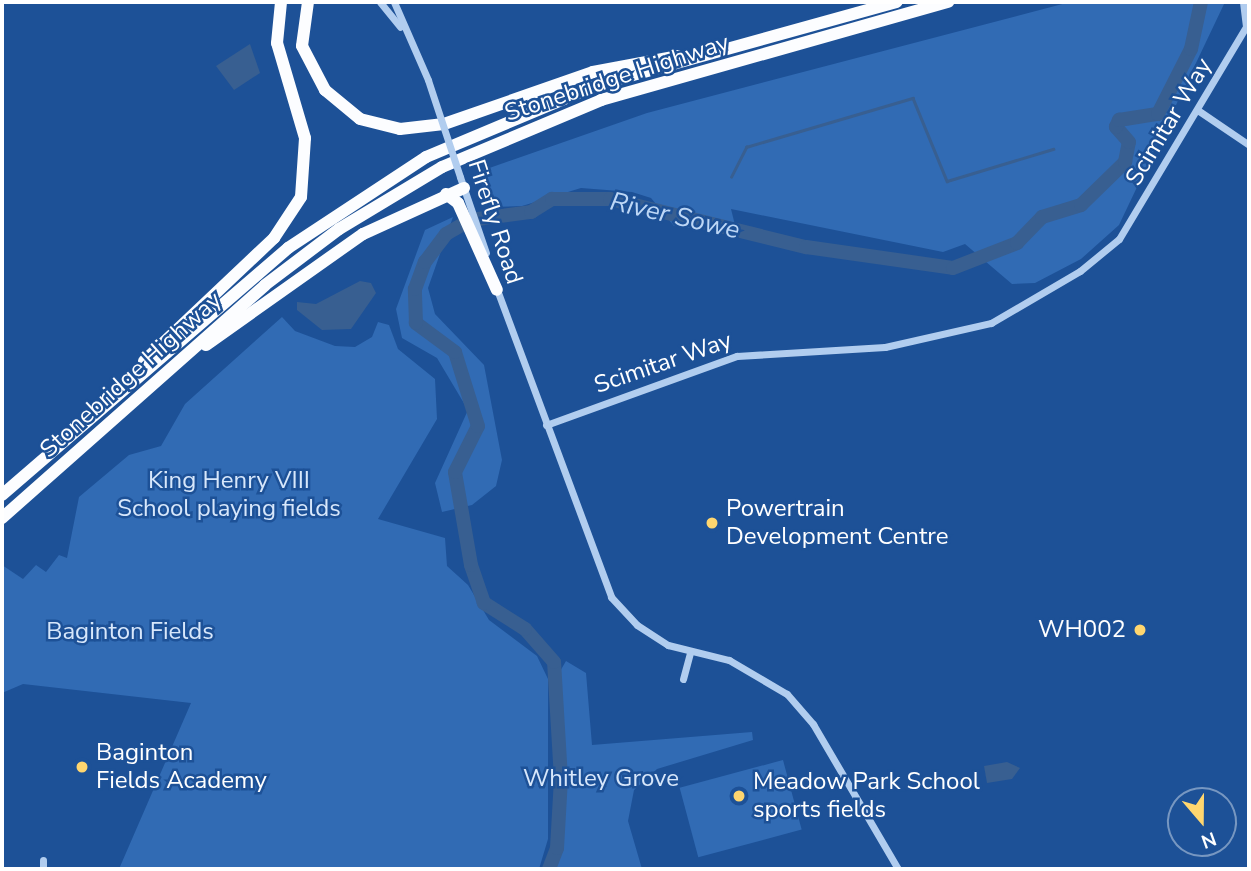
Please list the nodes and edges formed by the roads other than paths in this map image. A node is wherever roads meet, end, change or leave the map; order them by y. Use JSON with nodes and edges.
{"nodes":[{"id":1,"x":281,"y":2,"type":"edge"},
{"id":2,"x":308,"y":2,"type":"edge"},
{"id":3,"x":380,"y":2,"type":"edge"},
{"id":4,"x":394,"y":2,"type":"edge"},
{"id":5,"x":897,"y":2,"type":"edge"},
{"id":6,"x":948,"y":2,"type":"edge"},
{"id":7,"x":1244,"y":2,"type":"edge"},
{"id":8,"x":1248,"y":26,"type":"edge"},
{"id":9,"x":405,"y":33,"type":"junction"},
{"id":10,"x":731,"y":48,"type":"junction"},
{"id":11,"x":1199,"y":111,"type":"junction"},
{"id":12,"x":1249,"y":145,"type":"edge"},
{"id":13,"x":463,"y":192,"type":"junction"},
{"id":14,"x":497,"y":290,"type":"joint"},
{"id":15,"x":170,"y":369,"type":"junction"},
{"id":16,"x":115,"y":397,"type":"junction"},
{"id":17,"x":547,"y":425,"type":"junction"},
{"id":18,"x":2,"y":495,"type":"edge"},
{"id":19,"x":2,"y":518,"type":"edge"},
{"id":20,"x":690,"y":652,"type":"junction"},
{"id":21,"x":683,"y":679,"type":"dead end"},
{"id":22,"x":43,"y":860,"type":"dead end"},
{"id":23,"x":43,"y":869,"type":"edge"},
{"id":24,"x":898,"y":869,"type":"edge"}],
"edges":[{"from":1,"to":16,"type":"highway"},
{"from":2,"to":10,"type":"highway"},
{"from":3,"to":9,"type":"street","name":"Firefly Road"},
{"from":4,"to":9,"type":"street","name":"Firefly Road"},
{"from":5,"to":10,"type":"highway","name":"Stonebridge Highway"},
{"from":6,"to":15,"type":"highway","name":"Stonebridge Highway"},
{"from":7,"to":8,"type":"street","name":"Scimitar Way"},
{"from":8,"to":11,"type":"street","name":"Scimitar Way"},
{"from":9,"to":13,"type":"street","name":"Firefly Road","bridge":true},
{"from":10,"to":16,"type":"highway","name":"Stonebridge Highway"},
{"from":11,"to":12,"type":"street"},
{"from":11,"to":17,"type":"street","name":"Scimitar Way"},
{"from":13,"to":14,"type":"highway"},
{"from":13,"to":15,"type":"highway"},
{"from":14,"to":17,"type":"street","name":"Firefly Road"},
{"from":15,"to":19,"type":"highway","name":"Stonebridge Highway"},
{"from":16,"to":18,"type":"highway","name":"Stonebridge Highway"},
{"from":17,"to":20,"type":"street"},
{"from":20,"to":21,"type":"street"},
{"from":20,"to":24,"type":"street"},
{"from":22,"to":23,"type":"street"}]}
